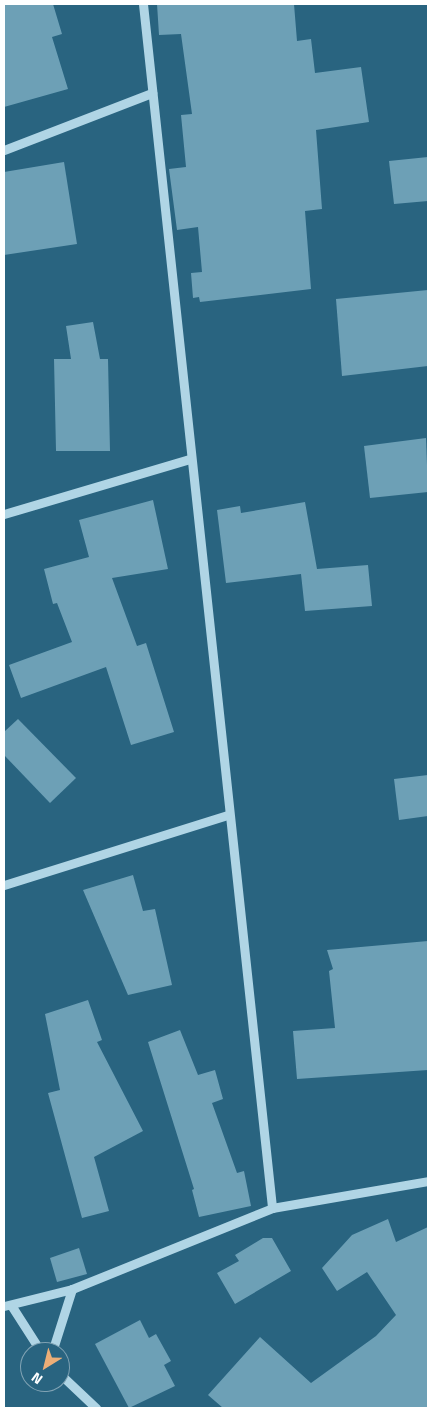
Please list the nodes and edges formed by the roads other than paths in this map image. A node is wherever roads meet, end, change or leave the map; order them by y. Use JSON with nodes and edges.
{"nodes":[{"id":1,"x":143,"y":4,"type":"edge"},
{"id":2,"x":152,"y":93,"type":"junction"},
{"id":3,"x":4,"y":150,"type":"edge"},
{"id":4,"x":190,"y":459,"type":"junction"},
{"id":5,"x":4,"y":514,"type":"edge"},
{"id":6,"x":228,"y":815,"type":"junction"},
{"id":7,"x":4,"y":885,"type":"edge"},
{"id":8,"x":428,"y":1181,"type":"edge"},
{"id":9,"x":272,"y":1208,"type":"junction"},
{"id":10,"x":72,"y":1289,"type":"junction"},
{"id":11,"x":7,"y":1305,"type":"edge"},
{"id":12,"x":34,"y":1342,"type":"edge"},
{"id":13,"x":55,"y":1342,"type":"edge"},
{"id":14,"x":70,"y":1383,"type":"edge"},
{"id":15,"x":96,"y":1408,"type":"edge"}],
"edges":[{"from":1,"to":2,"type":"street"},
{"from":2,"to":3,"type":"street"},
{"from":2,"to":4,"type":"street"},
{"from":4,"to":5,"type":"street"},
{"from":4,"to":6,"type":"street"},
{"from":6,"to":7,"type":"street"},
{"from":6,"to":9,"type":"street"},
{"from":8,"to":9,"type":"street"},
{"from":9,"to":10,"type":"street"},
{"from":10,"to":11,"type":"street"},
{"from":10,"to":13,"type":"street"},
{"from":11,"to":12,"type":"street"},
{"from":14,"to":15,"type":"street"}]}
